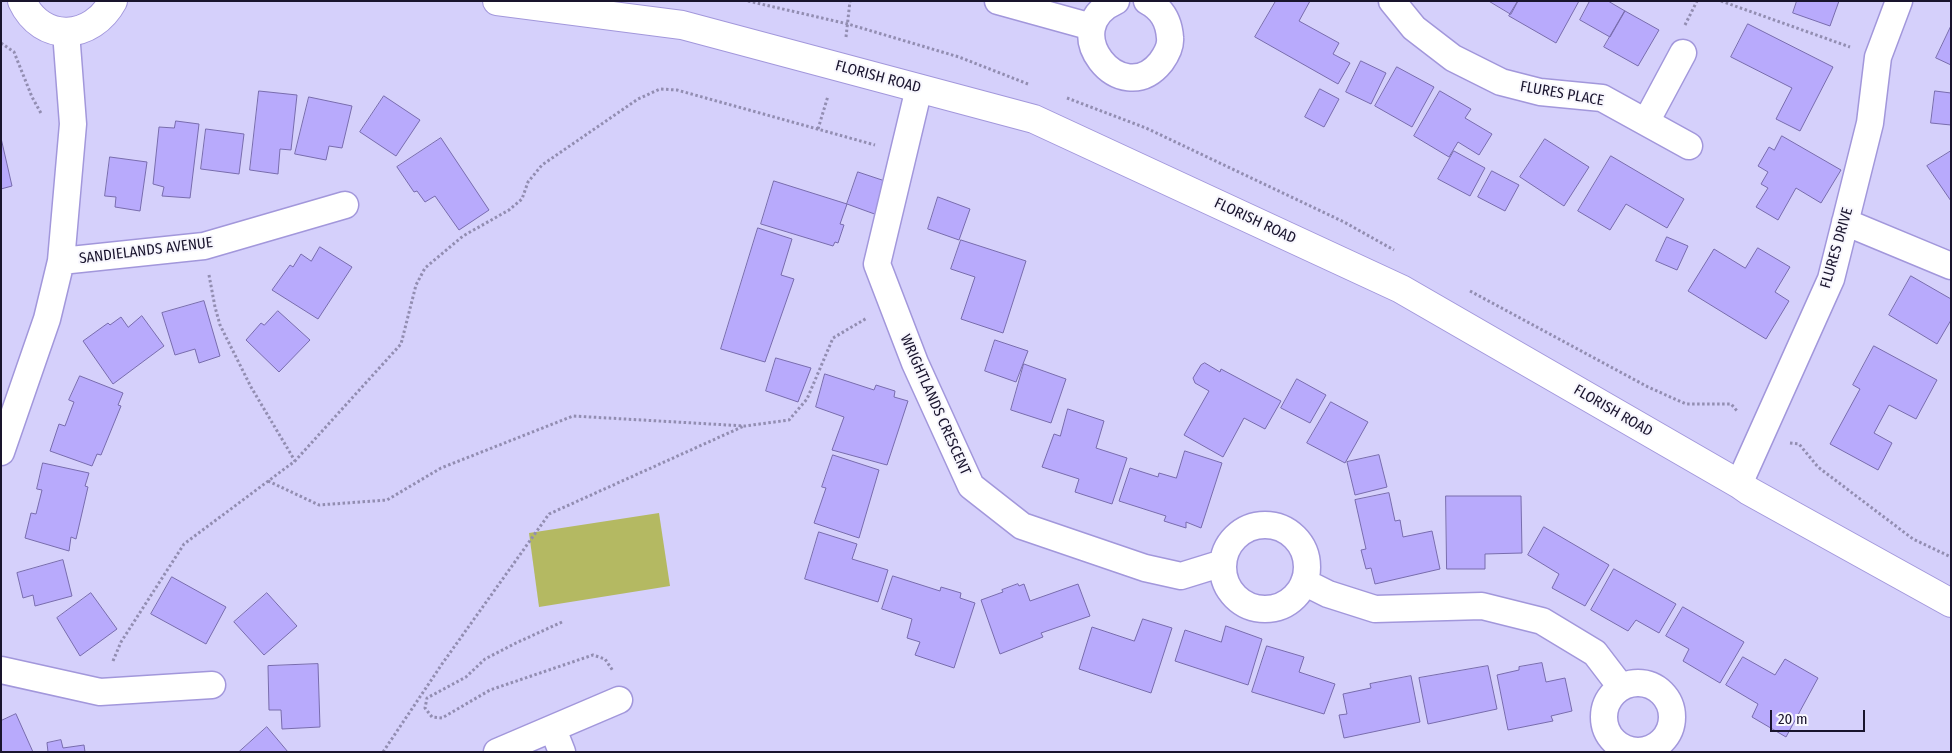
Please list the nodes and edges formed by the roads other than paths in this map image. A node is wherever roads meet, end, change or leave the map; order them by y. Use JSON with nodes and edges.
{"nodes":[{"id":1,"x":22,"y":1,"type":"edge"},
{"id":2,"x":113,"y":1,"type":"edge"},
{"id":3,"x":498,"y":1,"type":"edge"},
{"id":4,"x":998,"y":1,"type":"edge"},
{"id":5,"x":1116,"y":1,"type":"edge"},
{"id":6,"x":1146,"y":1,"type":"edge"},
{"id":7,"x":1392,"y":1,"type":"edge"},
{"id":8,"x":1899,"y":1,"type":"edge"},
{"id":9,"x":1092,"y":28,"type":"junction"},
{"id":10,"x":66,"y":32,"type":"junction"},
{"id":11,"x":1683,"y":53,"type":"dead end"},
{"id":12,"x":919,"y":88,"type":"junction"},
{"id":13,"x":1646,"y":122,"type":"junction"},
{"id":14,"x":1689,"y":146,"type":"dead end"},
{"id":15,"x":345,"y":205,"type":"dead end"},
{"id":16,"x":1845,"y":222,"type":"junction"},
{"id":17,"x":60,"y":261,"type":"junction"},
{"id":18,"x":1951,"y":266,"type":"edge"},
{"id":19,"x":1,"y":452,"type":"edge"},
{"id":20,"x":1739,"y":484,"type":"junction"},
{"id":21,"x":1223,"y":563,"type":"junction"},
{"id":22,"x":1304,"y":582,"type":"junction"},
{"id":23,"x":1951,"y":603,"type":"edge"},
{"id":24,"x":1,"y":670,"type":"edge"},
{"id":25,"x":212,"y":685,"type":"dead end"},
{"id":26,"x":1621,"y":687,"type":"dead end"},
{"id":27,"x":619,"y":700,"type":"road end"},
{"id":28,"x":558,"y":740,"type":"edge"},
{"id":29,"x":497,"y":752,"type":"edge"}],
"edges":[{"from":1,"to":10,"type":"street"},
{"from":2,"to":10,"type":"street"},
{"from":3,"to":12,"type":"street","name":"FLORISH ROAD"},
{"from":4,"to":9,"type":"street"},
{"from":5,"to":9,"type":"street"},
{"from":6,"to":9,"type":"street"},
{"from":7,"to":13,"type":"street","name":"FLURES PLACE"},
{"from":8,"to":16,"type":"street","name":"FLURES DRIVE"},
{"from":10,"to":17,"type":"street","name":"SANDIELANDS AVENUE"},
{"from":11,"to":13,"type":"street"},
{"from":12,"to":20,"type":"street","name":"FLORISH ROAD"},
{"from":12,"to":21,"type":"street","name":"WRIGHTLANDS CRESCENT"},
{"from":13,"to":14,"type":"street","name":"FLURES PLACE"},
{"from":15,"to":17,"type":"street","name":"SANDIELANDS AVENUE"},
{"from":16,"to":18,"type":"street"},
{"from":16,"to":20,"type":"street","name":"FLURES DRIVE"},
{"from":17,"to":19,"type":"street","name":"SANDIELANDS AVENUE"},
{"from":20,"to":23,"type":"street","name":"FLORISH ROAD"},
{"from":21,"to":22,"type":"street"},
{"from":21,"to":22,"type":"street"},
{"from":22,"to":26,"type":"street"},
{"from":24,"to":25,"type":"street"},
{"from":27,"to":28,"type":"street"},
{"from":28,"to":29,"type":"street"}]}
